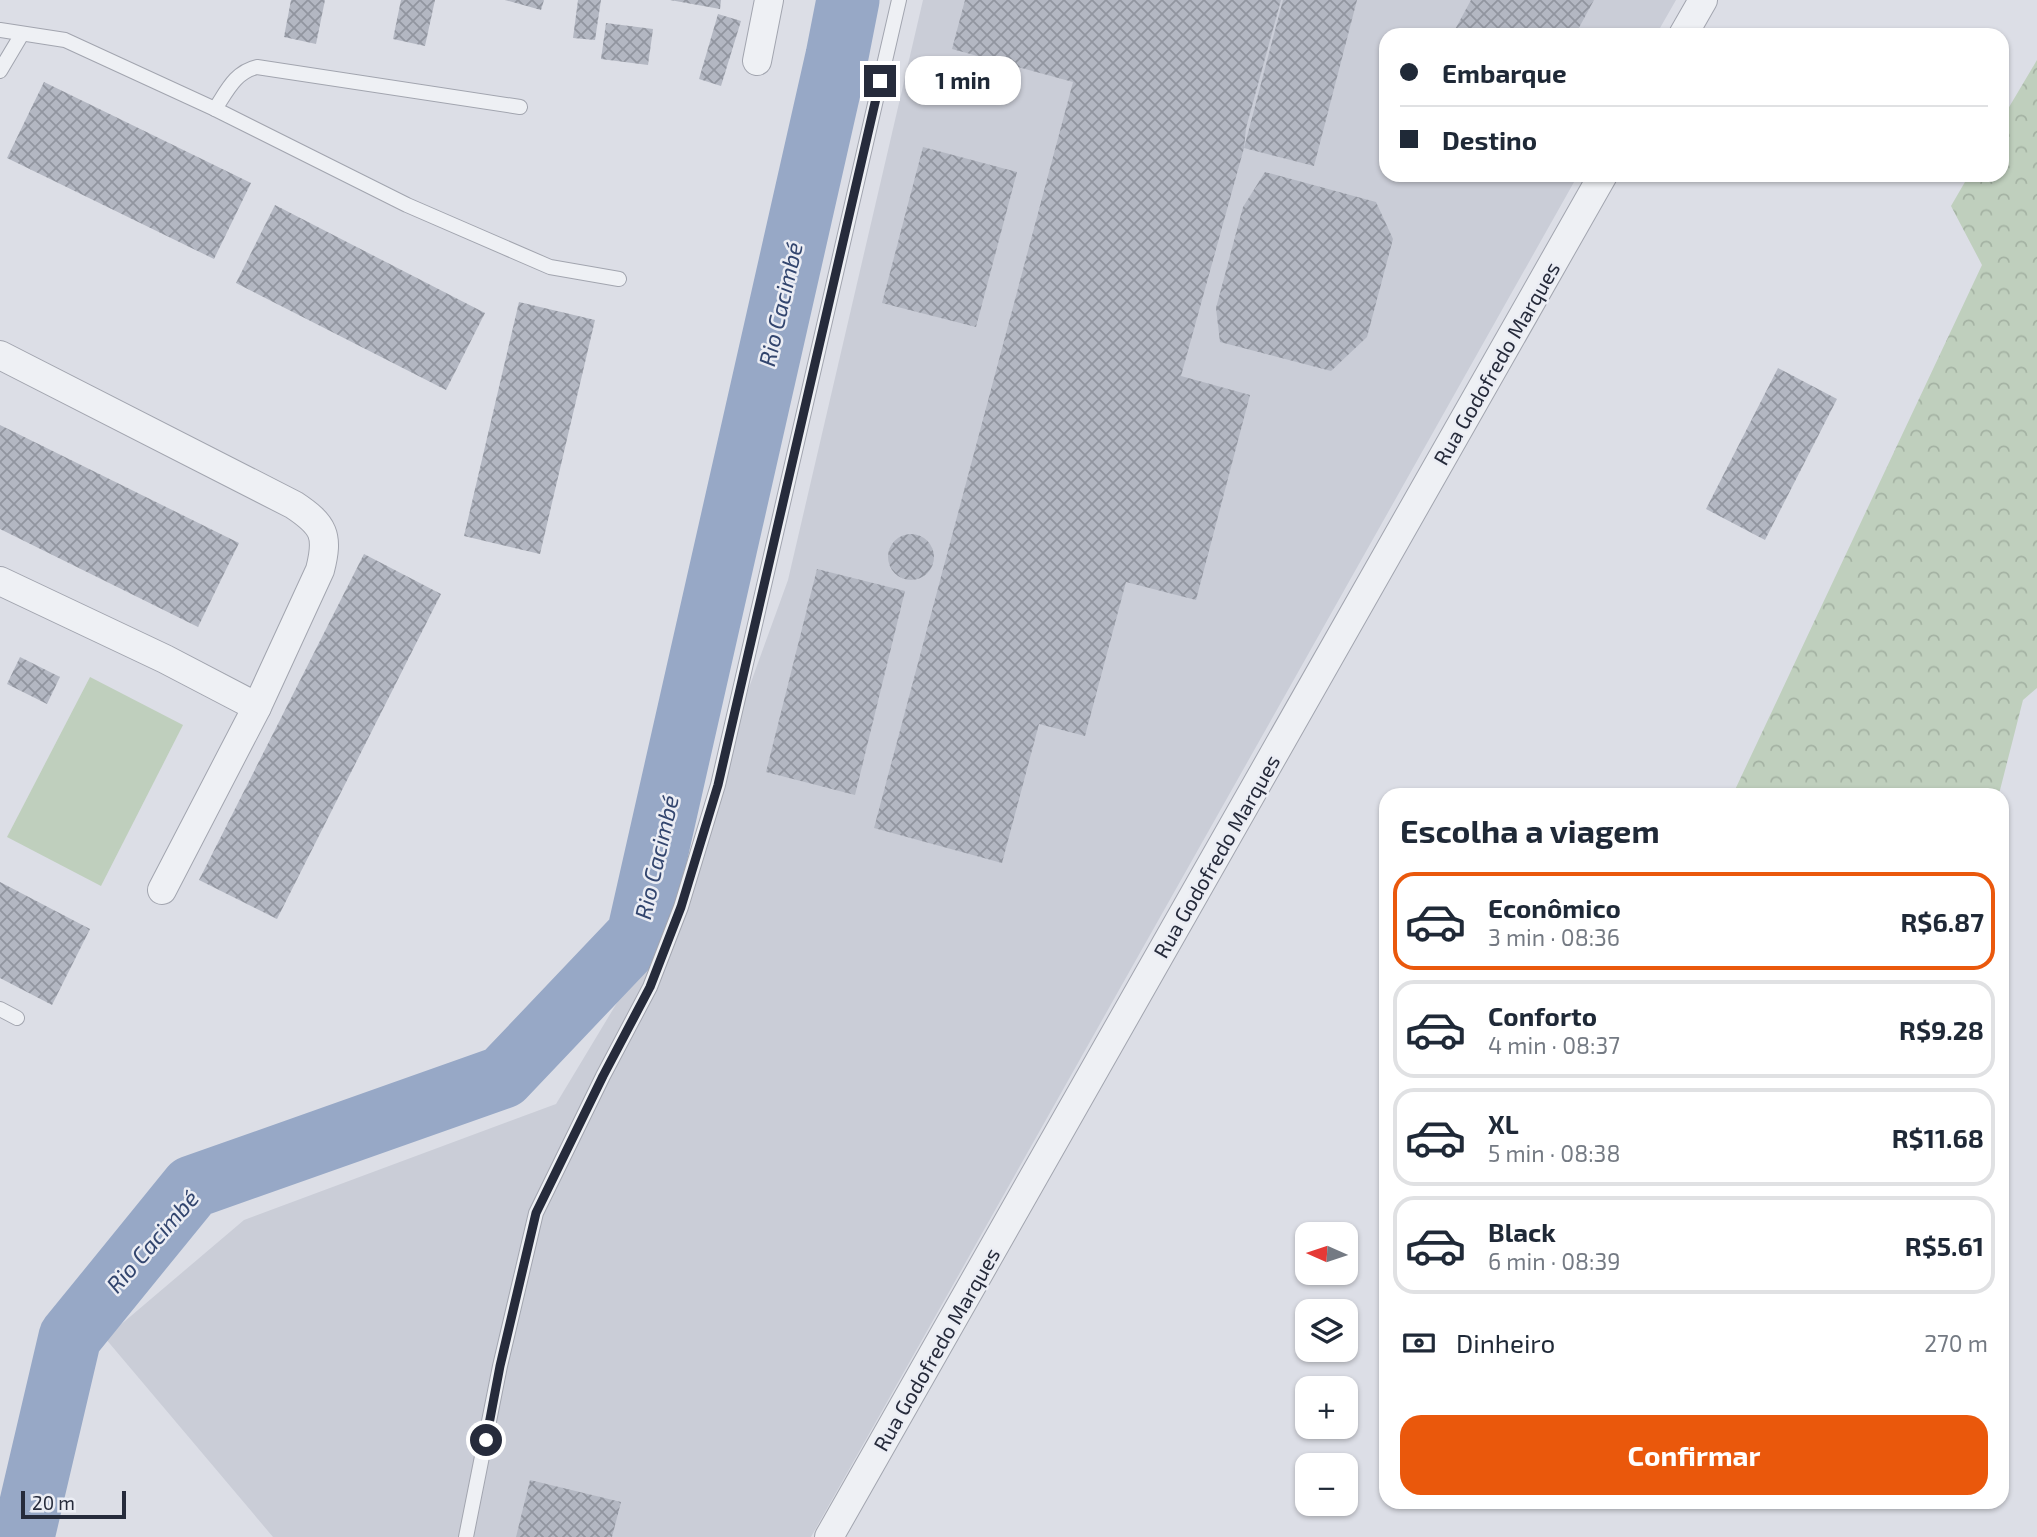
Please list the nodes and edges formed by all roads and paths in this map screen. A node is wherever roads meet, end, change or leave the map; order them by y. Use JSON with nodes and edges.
{"nodes":[{"id":1,"x":769,"y":0,"type":"edge"},
{"id":2,"x":899,"y":0,"type":"edge"},
{"id":3,"x":1703,"y":0,"type":"edge"},
{"id":4,"x":1687,"y":28,"type":"edge"},
{"id":5,"x":0,"y":30,"type":"edge"},
{"id":6,"x":22,"y":34,"type":"junction"},
{"id":7,"x":757,"y":61,"type":"dead end"},
{"id":8,"x":0,"y":71,"type":"edge"},
{"id":9,"x":520,"y":107,"type":"dead end"},
{"id":10,"x":215,"y":109,"type":"junction"},
{"id":11,"x":1599,"y":182,"type":"edge"},
{"id":12,"x":619,"y":279,"type":"dead end"},
{"id":13,"x":0,"y":355,"type":"edge"},
{"id":14,"x":0,"y":581,"type":"edge"},
{"id":15,"x":257,"y":707,"type":"junction"},
{"id":16,"x":162,"y":890,"type":"dead end"},
{"id":17,"x":0,"y":1009,"type":"edge"},
{"id":18,"x":17,"y":1018,"type":"dead end"},
{"id":19,"x":466,"y":1537,"type":"edge"},
{"id":20,"x":829,"y":1537,"type":"edge"}],
"edges":[{"from":1,"to":7,"type":"street"},
{"from":2,"to":19,"type":"lane"},
{"from":3,"to":4,"type":"street"},
{"from":5,"to":6,"type":"lane"},
{"from":6,"to":8,"type":"lane"},
{"from":6,"to":10,"type":"lane"},
{"from":9,"to":10,"type":"lane"},
{"from":10,"to":12,"type":"lane"},
{"from":11,"to":20,"type":"street","name":"Rua Godofredo Marques"},
{"from":13,"to":15,"type":"street"},
{"from":14,"to":15,"type":"street"},
{"from":15,"to":16,"type":"street"},
{"from":17,"to":18,"type":"lane"}]}
